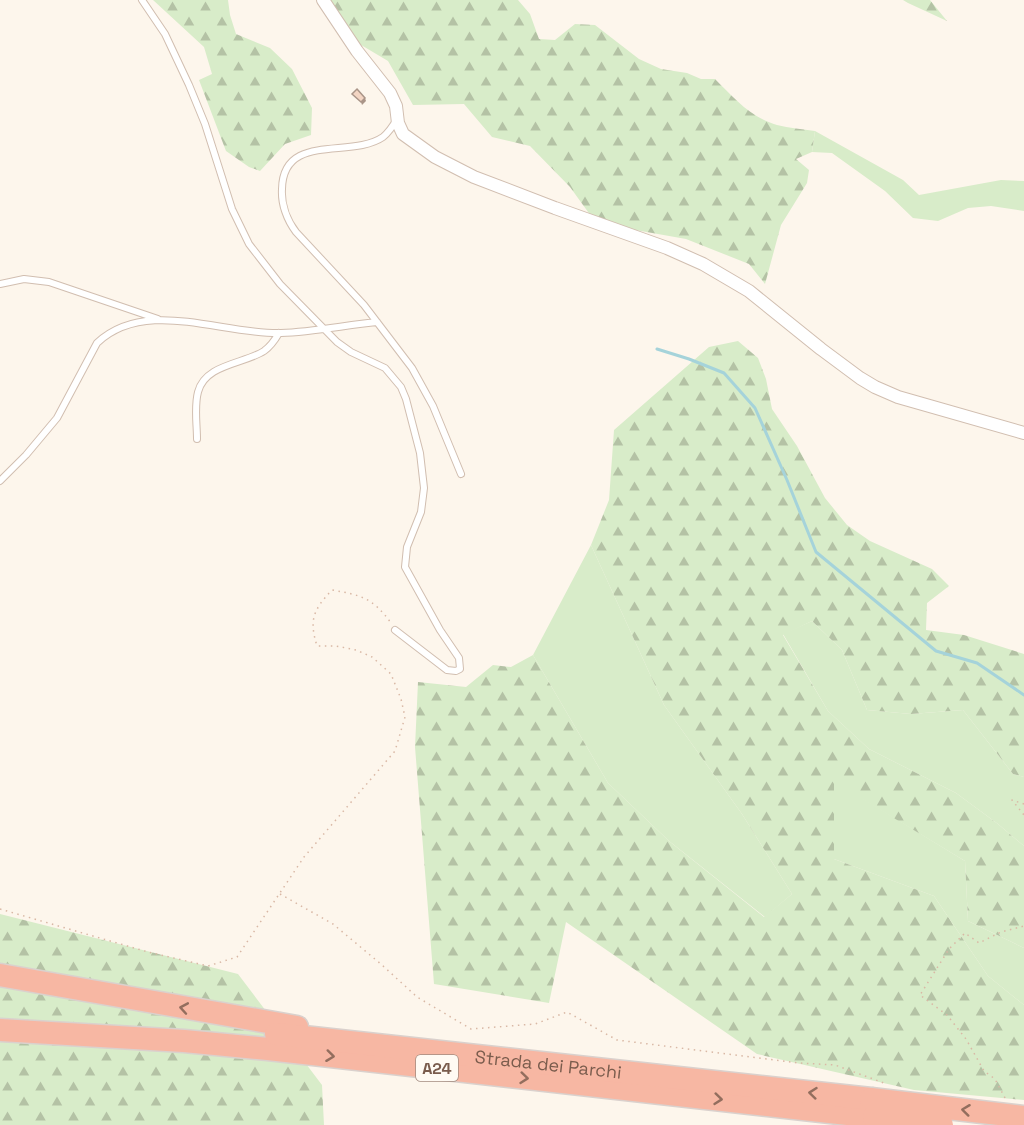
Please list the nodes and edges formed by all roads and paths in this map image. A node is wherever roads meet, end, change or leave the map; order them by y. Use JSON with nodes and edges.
{"nodes":[{"id":1,"x":142,"y":0,"type":"edge"},
{"id":2,"x":323,"y":0,"type":"edge"},
{"id":3,"x":397,"y":118,"type":"junction"},
{"id":4,"x":0,"y":284,"type":"edge"},
{"id":5,"x":159,"y":319,"type":"junction"},
{"id":6,"x":377,"y":321,"type":"junction"},
{"id":7,"x":324,"y":328,"type":"junction"},
{"id":8,"x":279,"y":333,"type":"junction"},
{"id":9,"x":1024,"y":433,"type":"edge"},
{"id":10,"x":197,"y":440,"type":"dead end"},
{"id":11,"x":460,"y":474,"type":"dead end"},
{"id":12,"x":0,"y":480,"type":"edge"},
{"id":13,"x":395,"y":630,"type":"joint"},
{"id":14,"x":1024,"y":804,"type":"edge"},
{"id":15,"x":1024,"y":815,"type":"edge"},
{"id":16,"x":280,"y":894,"type":"junction"},
{"id":17,"x":0,"y":909,"type":"edge"},
{"id":18,"x":1024,"y":926,"type":"edge"},
{"id":19,"x":0,"y":975,"type":"edge"},
{"id":20,"x":0,"y":1014,"type":"edge"},
{"id":21,"x":0,"y":1030,"type":"edge"},
{"id":22,"x":408,"y":1047,"type":"junction"},
{"id":23,"x":890,"y":1086,"type":"dead end"},
{"id":24,"x":1006,"y":1100,"type":"dead end"},
{"id":25,"x":872,"y":1108,"type":"junction"},
{"id":26,"x":1024,"y":1117,"type":"edge"},
{"id":27,"x":942,"y":1125,"type":"edge"}],
"edges":[{"from":1,"to":7,"type":"lane"},
{"from":2,"to":3,"type":"street"},
{"from":3,"to":6,"type":"lane"},
{"from":3,"to":9,"type":"street"},
{"from":4,"to":5,"type":"lane"},
{"from":5,"to":8,"type":"lane"},
{"from":5,"to":12,"type":"lane"},
{"from":6,"to":7,"type":"lane"},
{"from":6,"to":11,"type":"lane"},
{"from":7,"to":8,"type":"lane"},
{"from":7,"to":13,"type":"lane"},
{"from":8,"to":10,"type":"lane"},
{"from":13,"to":16,"type":"path"},
{"from":14,"to":15,"type":"path"},
{"from":16,"to":17,"type":"path"},
{"from":16,"to":23,"type":"path"},
{"from":18,"to":24,"type":"path"},
{"from":22,"to":19,"type":"highway","one_way":true},
{"from":20,"to":22,"type":"highway","name":"Strada dei Parchi","number":"A24"},
{"from":21,"to":25,"type":"highway","name":"Strada dei Parchi","number":"A24","one_way":true},
{"from":25,"to":22,"type":"highway","name":"Strada dei Parchi","number":"A24","one_way":true},
{"from":26,"to":25,"type":"highway","name":"Strada dei Parchi","number":"A24","one_way":true,"bridge":true},
{"from":25,"to":27,"type":"highway","name":"Strada dei Parchi","number":"A24","bridge":true}]}
